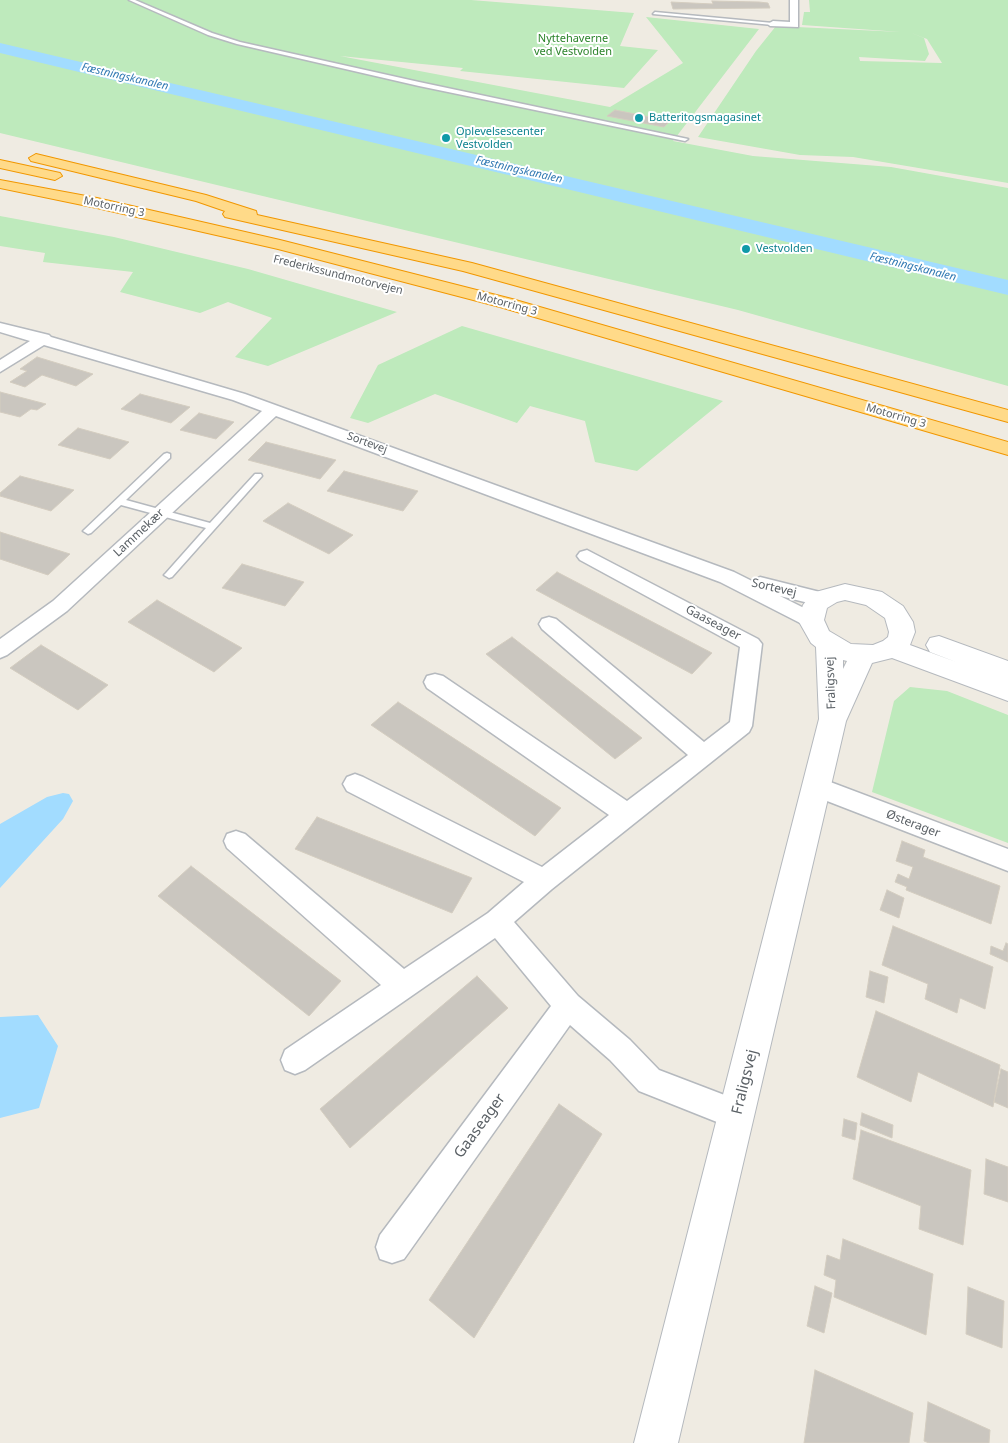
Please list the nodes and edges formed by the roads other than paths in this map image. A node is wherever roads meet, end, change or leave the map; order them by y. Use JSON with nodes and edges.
{"nodes":[{"id":1,"x":131,"y":0,"type":"edge"},
{"id":2,"x":794,"y":0,"type":"edge"},
{"id":3,"x":655,"y":13,"type":"dead end"},
{"id":4,"x":773,"y":24,"type":"joint"},
{"id":5,"x":685,"y":139,"type":"dead end"},
{"id":6,"x":0,"y":150,"type":"edge"},
{"id":7,"x":0,"y":164,"type":"edge"},
{"id":8,"x":0,"y":184,"type":"edge"},
{"id":9,"x":0,"y":200,"type":"edge"},
{"id":10,"x":80,"y":217,"type":"dead end"},
{"id":11,"x":119,"y":225,"type":"dead end"},
{"id":12,"x":290,"y":227,"type":"junction"},
{"id":13,"x":0,"y":327,"type":"edge"},
{"id":14,"x":44,"y":338,"type":"junction"},
{"id":15,"x":676,"y":352,"type":"junction"},
{"id":16,"x":0,"y":367,"type":"edge"},
{"id":17,"x":274,"y":409,"type":"junction"},
{"id":18,"x":1008,"y":416,"type":"edge"},
{"id":19,"x":1008,"y":449,"type":"edge"},
{"id":20,"x":167,"y":456,"type":"dead end"},
{"id":21,"x":258,"y":476,"type":"dead end"},
{"id":22,"x":119,"y":501,"type":"junction"},
{"id":23,"x":161,"y":513,"type":"junction"},
{"id":24,"x":212,"y":527,"type":"junction"},
{"id":25,"x":88,"y":530,"type":"dead end"},
{"id":26,"x":587,"y":556,"type":"dead end"},
{"id":27,"x":168,"y":575,"type":"dead end"},
{"id":28,"x":816,"y":609,"type":"junction"},
{"id":29,"x":549,"y":624,"type":"dead end"},
{"id":30,"x":897,"y":640,"type":"junction"},
{"id":31,"x":830,"y":644,"type":"junction"},
{"id":32,"x":0,"y":650,"type":"edge"},
{"id":33,"x":863,"y":655,"type":"junction"},
{"id":34,"x":1008,"y":671,"type":"edge"},
{"id":35,"x":434,"y":682,"type":"dead end"},
{"id":36,"x":1008,"y":691,"type":"edge"},
{"id":37,"x":832,"y":721,"type":"junction"},
{"id":38,"x":704,"y":755,"type":"junction"},
{"id":39,"x":355,"y":784,"type":"dead end"},
{"id":40,"x":818,"y":787,"type":"junction"},
{"id":41,"x":628,"y":816,"type":"junction"},
{"id":42,"x":236,"y":842,"type":"dead end"},
{"id":43,"x":1008,"y":860,"type":"edge"},
{"id":44,"x":543,"y":881,"type":"junction"},
{"id":45,"x":497,"y":921,"type":"junction"},
{"id":46,"x":402,"y":986,"type":"junction"},
{"id":47,"x":568,"y":1005,"type":"junction"},
{"id":48,"x":295,"y":1060,"type":"dead end"},
{"id":49,"x":737,"y":1115,"type":"junction"},
{"id":50,"x":392,"y":1247,"type":"dead end"},
{"id":51,"x":656,"y":1443,"type":"edge"}],
"edges":[{"from":1,"to":5,"type":"lane"},
{"from":2,"to":4,"type":"street"},
{"from":3,"to":4,"type":"lane"},
{"from":6,"to":12,"type":"highway"},
{"from":7,"to":12,"type":"highway"},
{"from":8,"to":15,"type":"highway","name":"Motorring 3"},
{"from":9,"to":10,"type":"highway"},
{"from":11,"to":15,"type":"highway","name":"Frederikssundmotorvejen"},
{"from":12,"to":18,"type":"highway","name":"Motorring 3"},
{"from":13,"to":14,"type":"street","name":"Sortevej"},
{"from":14,"to":16,"type":"street"},
{"from":14,"to":17,"type":"street","name":"Sortevej"},
{"from":15,"to":19,"type":"highway","name":"Motorring 3"},
{"from":17,"to":23,"type":"street","name":"Lammekær"},
{"from":17,"to":28,"type":"street","name":"Sortevej"},
{"from":20,"to":22,"type":"lane"},
{"from":21,"to":24,"type":"lane"},
{"from":22,"to":23,"type":"lane"},
{"from":22,"to":25,"type":"lane"},
{"from":23,"to":24,"type":"lane"},
{"from":23,"to":32,"type":"street","name":"Lammekær"},
{"from":24,"to":27,"type":"lane"},
{"from":26,"to":38,"type":"street","name":"Gaaseager"},
{"from":28,"to":30,"type":"street"},
{"from":28,"to":31,"type":"street"},
{"from":29,"to":38,"type":"street"},
{"from":30,"to":33,"type":"street"},
{"from":30,"to":34,"type":"street"},
{"from":30,"to":36,"type":"street"},
{"from":31,"to":33,"type":"street"},
{"from":31,"to":37,"type":"street","name":"Fraligsvej"},
{"from":33,"to":37,"type":"street","name":"Fraligsvej"},
{"from":35,"to":41,"type":"street"},
{"from":37,"to":40,"type":"street","name":"Fraligsvej"},
{"from":38,"to":41,"type":"street","name":"Gaaseager"},
{"from":39,"to":44,"type":"street"},
{"from":40,"to":43,"type":"street","name":"Østerager"},
{"from":40,"to":49,"type":"street","name":"Fraligsvej"},
{"from":41,"to":44,"type":"street","name":"Gaaseager"},
{"from":42,"to":46,"type":"street"},
{"from":44,"to":45,"type":"street","name":"Gaaseager"},
{"from":45,"to":46,"type":"street","name":"Gaaseager"},
{"from":45,"to":47,"type":"street"},
{"from":46,"to":48,"type":"street","name":"Gaaseager"},
{"from":47,"to":49,"type":"street"},
{"from":47,"to":50,"type":"street","name":"Gaaseager"},
{"from":49,"to":51,"type":"street","name":"Fraligsvej"}]}
